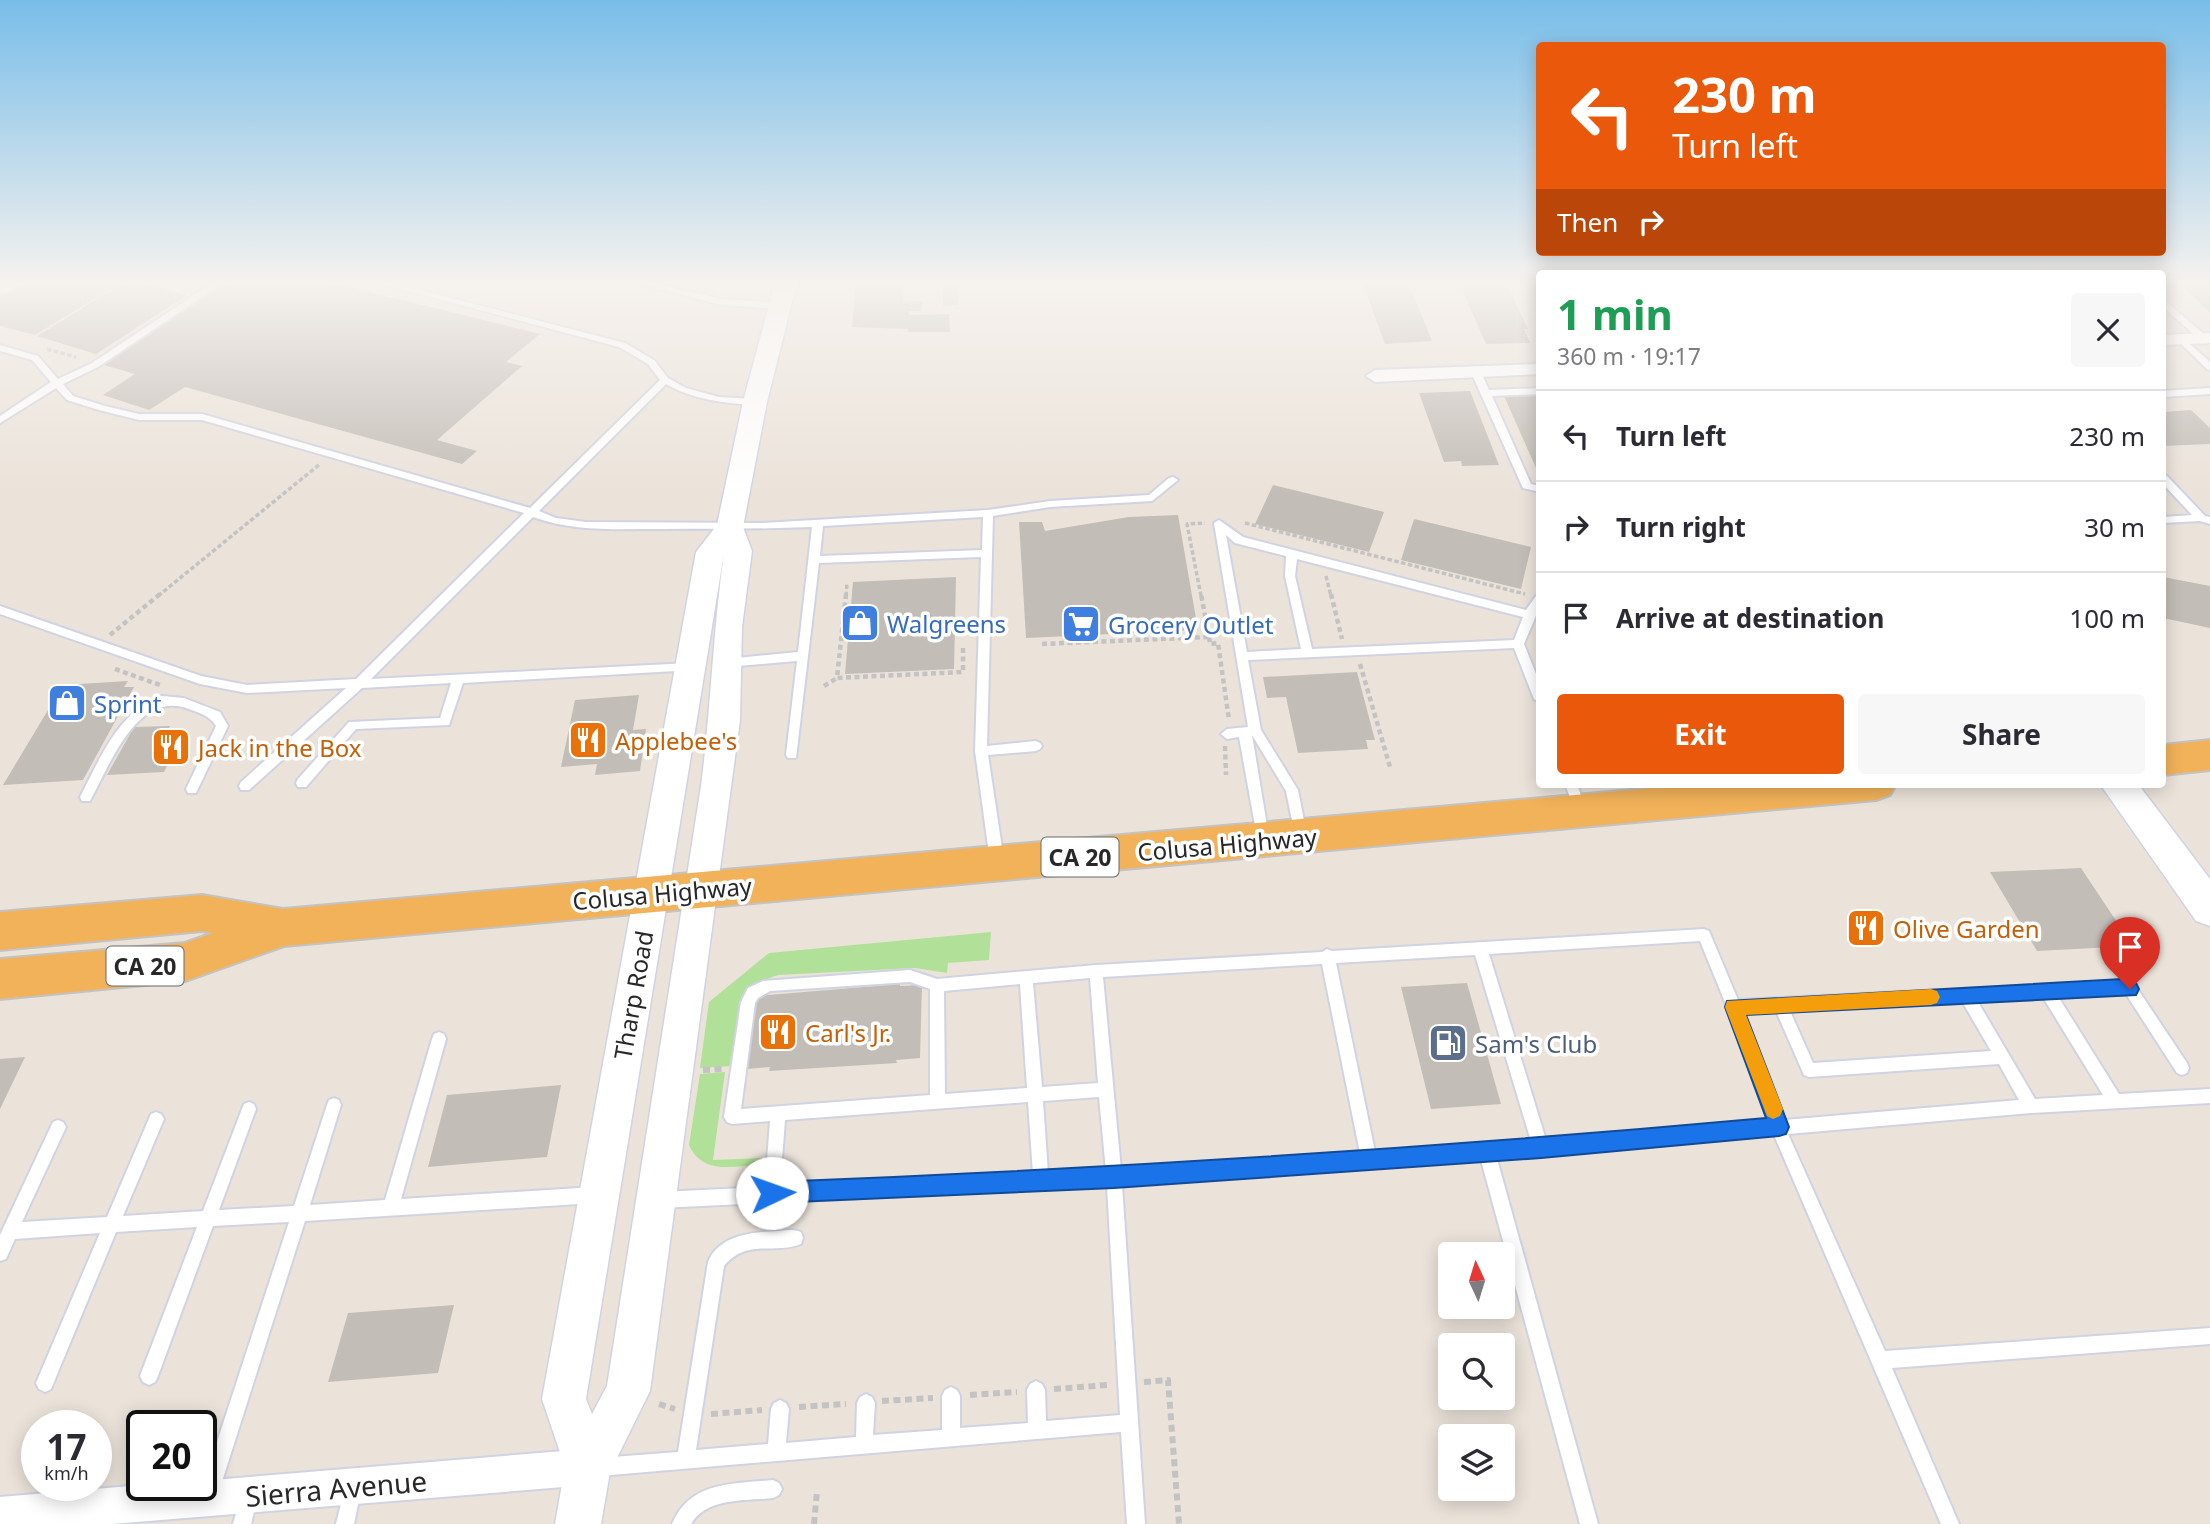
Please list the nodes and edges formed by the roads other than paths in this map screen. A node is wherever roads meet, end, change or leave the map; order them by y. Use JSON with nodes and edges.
{"nodes":[{"id":1,"x":18,"y":353,"type":"edge"},
{"id":2,"x":113,"y":353,"type":"edge"},
{"id":3,"x":635,"y":353,"type":"edge"},
{"id":4,"x":768,"y":353,"type":"edge"},
{"id":5,"x":2190,"y":353,"type":"edge"},
{"id":6,"x":2210,"y":367,"type":"edge"},
{"id":7,"x":1536,"y":369,"type":"edge"},
{"id":8,"x":1476,"y":372,"type":"junction"},
{"id":9,"x":1375,"y":376,"type":"dead end"},
{"id":10,"x":665,"y":380,"type":"junction"},
{"id":11,"x":55,"y":384,"type":"junction"},
{"id":12,"x":1536,"y":391,"type":"edge"},
{"id":13,"x":2210,"y":391,"type":"edge"},
{"id":14,"x":1486,"y":393,"type":"junction"},
{"id":15,"x":2166,"y":394,"type":"edge"},
{"id":16,"x":755,"y":402,"type":"junction"},
{"id":17,"x":0,"y":420,"type":"edge"},
{"id":18,"x":1172,"y":480,"type":"dead end"},
{"id":19,"x":2166,"y":481,"type":"edge"},
{"id":20,"x":1536,"y":488,"type":"edge"},
{"id":21,"x":988,"y":513,"type":"junction"},
{"id":22,"x":532,"y":514,"type":"junction"},
{"id":23,"x":2166,"y":520,"type":"edge"},
{"id":24,"x":2206,"y":520,"type":"edge"},
{"id":25,"x":818,"y":523,"type":"junction"},
{"id":26,"x":1219,"y":523,"type":"joint"},
{"id":27,"x":730,"y":527,"type":"junction"},
{"id":28,"x":987,"y":553,"type":"junction"},
{"id":29,"x":1292,"y":553,"type":"junction"},
{"id":30,"x":814,"y":560,"type":"junction"},
{"id":31,"x":1536,"y":605,"type":"edge"},
{"id":32,"x":0,"y":610,"type":"edge"},
{"id":33,"x":1529,"y":615,"type":"junction"},
{"id":34,"x":1518,"y":644,"type":"junction"},
{"id":35,"x":1307,"y":652,"type":"junction"},
{"id":36,"x":802,"y":656,"type":"junction"},
{"id":37,"x":1241,"y":656,"type":"junction"},
{"id":38,"x":727,"y":663,"type":"junction"},
{"id":39,"x":691,"y":667,"type":"junction"},
{"id":40,"x":458,"y":680,"type":"junction"},
{"id":41,"x":357,"y":685,"type":"junction"},
{"id":42,"x":1536,"y":689,"type":"edge"},
{"id":43,"x":1249,"y":732,"type":"junction"},
{"id":44,"x":1227,"y":734,"type":"road end"},
{"id":45,"x":1036,"y":746,"type":"dead end"},
{"id":46,"x":981,"y":751,"type":"junction"},
{"id":47,"x":792,"y":755,"type":"dead end"},
{"id":48,"x":2210,"y":755,"type":"edge"},
{"id":49,"x":2166,"y":760,"type":"edge"},
{"id":50,"x":302,"y":783,"type":"dead end"},
{"id":51,"x":245,"y":786,"type":"dead end"},
{"id":52,"x":1784,"y":788,"type":"edge"},
{"id":53,"x":2121,"y":788,"type":"edge"},
{"id":54,"x":192,"y":789,"type":"dead end"},
{"id":55,"x":86,"y":796,"type":"dead end"},
{"id":56,"x":1576,"y":797,"type":"edge"},
{"id":57,"x":1282,"y":838,"type":"junction"},
{"id":58,"x":998,"y":865,"type":"junction"},
{"id":59,"x":704,"y":888,"type":"junction"},
{"id":60,"x":650,"y":894,"type":"junction"},
{"id":61,"x":2210,"y":909,"type":"edge"},
{"id":62,"x":284,"y":927,"type":"junction"},
{"id":63,"x":0,"y":932,"type":"edge"},
{"id":64,"x":1480,"y":947,"type":"junction"},
{"id":65,"x":1327,"y":955,"type":"junction"},
{"id":66,"x":1096,"y":971,"type":"junction"},
{"id":67,"x":1026,"y":976,"type":"junction"},
{"id":68,"x":0,"y":979,"type":"edge"},
{"id":69,"x":937,"y":985,"type":"junction"},
{"id":70,"x":2048,"y":992,"type":"junction"},
{"id":71,"x":1967,"y":996,"type":"junction"},
{"id":72,"x":1780,"y":1004,"type":"junction"},
{"id":73,"x":1734,"y":1007,"type":"junction"},
{"id":74,"x":439,"y":1039,"type":"dead end"},
{"id":75,"x":2003,"y":1057,"type":"junction"},
{"id":76,"x":2182,"y":1068,"type":"dead end"},
{"id":77,"x":1107,"y":1089,"type":"junction"},
{"id":78,"x":1036,"y":1094,"type":"junction"},
{"id":79,"x":2210,"y":1096,"type":"edge"},
{"id":80,"x":2115,"y":1101,"type":"junction"},
{"id":81,"x":938,"y":1102,"type":"junction"},
{"id":82,"x":334,"y":1105,"type":"dead end"},
{"id":83,"x":2031,"y":1105,"type":"junction"},
{"id":84,"x":249,"y":1109,"type":"dead end"},
{"id":85,"x":778,"y":1112,"type":"junction"},
{"id":86,"x":156,"y":1119,"type":"dead end"},
{"id":87,"x":58,"y":1127,"type":"dead end"},
{"id":88,"x":1779,"y":1127,"type":"junction"},
{"id":89,"x":1541,"y":1148,"type":"junction"},
{"id":90,"x":1487,"y":1152,"type":"junction"},
{"id":91,"x":1369,"y":1159,"type":"junction"},
{"id":92,"x":1114,"y":1178,"type":"junction"},
{"id":93,"x":1041,"y":1180,"type":"junction"},
{"id":94,"x":772,"y":1193,"type":"junction"},
{"id":95,"x":599,"y":1195,"type":"junction"},
{"id":96,"x":657,"y":1201,"type":"junction"},
{"id":97,"x":391,"y":1208,"type":"junction"},
{"id":98,"x":300,"y":1213,"type":"junction"},
{"id":99,"x":209,"y":1219,"type":"junction"},
{"id":100,"x":112,"y":1225,"type":"junction"},
{"id":101,"x":10,"y":1231,"type":"junction"},
{"id":102,"x":795,"y":1238,"type":"dead end"},
{"id":103,"x":0,"y":1253,"type":"edge"},
{"id":104,"x":2210,"y":1336,"type":"edge"},
{"id":105,"x":1881,"y":1360,"type":"junction"},
{"id":106,"x":149,"y":1376,"type":"dead end"},
{"id":107,"x":45,"y":1383,"type":"dead end"},
{"id":108,"x":1036,"y":1390,"type":"dead end"},
{"id":109,"x":950,"y":1396,"type":"dead end"},
{"id":110,"x":866,"y":1403,"type":"dead end"},
{"id":111,"x":780,"y":1409,"type":"dead end"},
{"id":112,"x":1129,"y":1423,"type":"junction"},
{"id":113,"x":1037,"y":1430,"type":"junction"},
{"id":114,"x":951,"y":1438,"type":"junction"},
{"id":115,"x":864,"y":1444,"type":"junction"},
{"id":116,"x":776,"y":1452,"type":"junction"},
{"id":117,"x":686,"y":1459,"type":"junction"},
{"id":118,"x":588,"y":1468,"type":"junction"},
{"id":119,"x":217,"y":1470,"type":"edge"},
{"id":120,"x":352,"y":1487,"type":"junction"},
{"id":121,"x":773,"y":1489,"type":"dead end"},
{"id":122,"x":183,"y":1501,"type":"edge"},
{"id":123,"x":217,"y":1501,"type":"edge"},
{"id":124,"x":245,"y":1509,"type":"edge"},
{"id":125,"x":0,"y":1515,"type":"edge"},
{"id":126,"x":39,"y":1518,"type":"edge"},
{"id":127,"x":345,"y":1524,"type":"edge"},
{"id":128,"x":578,"y":1524,"type":"edge"},
{"id":129,"x":681,"y":1524,"type":"edge"},
{"id":130,"x":1136,"y":1524,"type":"edge"},
{"id":131,"x":1589,"y":1524,"type":"edge"},
{"id":132,"x":1950,"y":1524,"type":"edge"}],
"edges":[{"from":1,"to":11,"type":"lane"},
{"from":2,"to":11,"type":"lane"},
{"from":3,"to":10,"type":"lane"},
{"from":4,"to":16,"type":"street","name":"Tharp Road"},
{"from":5,"to":6,"type":"lane"},
{"from":7,"to":8,"type":"street"},
{"from":8,"to":9,"type":"street"},
{"from":8,"to":14,"type":"lane"},
{"from":10,"to":16,"type":"lane"},
{"from":10,"to":22,"type":"lane"},
{"from":11,"to":17,"type":"lane"},
{"from":11,"to":22,"type":"lane"},
{"from":12,"to":14,"type":"lane"},
{"from":13,"to":15,"type":"lane"},
{"from":14,"to":20,"type":"lane"},
{"from":16,"to":27,"type":"street","name":"Tharp Road"},
{"from":18,"to":21,"type":"lane"},
{"from":19,"to":24,"type":"lane"},
{"from":21,"to":25,"type":"lane"},
{"from":21,"to":28,"type":"lane"},
{"from":22,"to":27,"type":"lane"},
{"from":22,"to":41,"type":"lane"},
{"from":23,"to":24,"type":"lane"},
{"from":25,"to":27,"type":"lane"},
{"from":25,"to":30,"type":"lane"},
{"from":26,"to":29,"type":"lane"},
{"from":26,"to":37,"type":"lane"},
{"from":27,"to":38,"type":"street","name":"Tharp Road"},
{"from":27,"to":39,"type":"street","name":"Tharp Road"},
{"from":28,"to":30,"type":"lane"},
{"from":28,"to":46,"type":"lane"},
{"from":29,"to":33,"type":"lane"},
{"from":29,"to":35,"type":"lane"},
{"from":30,"to":36,"type":"lane"},
{"from":31,"to":33,"type":"lane"},
{"from":32,"to":41,"type":"lane"},
{"from":33,"to":34,"type":"lane"},
{"from":34,"to":35,"type":"lane"},
{"from":34,"to":42,"type":"lane"},
{"from":35,"to":37,"type":"lane"},
{"from":36,"to":38,"type":"lane"},
{"from":36,"to":47,"type":"lane"},
{"from":37,"to":43,"type":"lane"},
{"from":38,"to":59,"type":"street","name":"Tharp Road"},
{"from":39,"to":40,"type":"lane"},
{"from":39,"to":60,"type":"street","name":"Tharp Road"},
{"from":40,"to":41,"type":"lane"},
{"from":40,"to":50,"type":"lane"},
{"from":41,"to":51,"type":"lane"},
{"from":43,"to":44,"type":"lane"},
{"from":43,"to":57,"type":"lane"},
{"from":43,"to":57,"type":"lane"},
{"from":45,"to":46,"type":"lane"},
{"from":46,"to":58,"type":"lane"},
{"from":48,"to":49,"type":"highway"},
{"from":52,"to":56,"type":"highway","name":"Colusa Highway","number":"CA 20"},
{"from":53,"to":61,"type":"main road"},
{"from":54,"to":55,"type":"lane"},
{"from":56,"to":57,"type":"highway","name":"Colusa Highway","number":"CA 20"},
{"from":57,"to":58,"type":"highway","name":"Colusa Highway","number":"CA 20"},
{"from":58,"to":59,"type":"highway","name":"Colusa Highway","number":"CA 20"},
{"from":59,"to":60,"type":"highway","name":"Colusa Highway","number":"CA 20"},
{"from":59,"to":96,"type":"street","name":"Tharp Road"},
{"from":60,"to":62,"type":"highway","name":"Colusa Highway","number":"CA 20"},
{"from":60,"to":95,"type":"street","name":"Tharp Road"},
{"from":62,"to":63,"type":"highway","name":"Colusa Highway","number":"CA 20"},
{"from":62,"to":68,"type":"highway","name":"Colusa Highway","number":"CA 20"},
{"from":64,"to":65,"type":"lane"},
{"from":64,"to":73,"type":"lane"},
{"from":64,"to":89,"type":"lane"},
{"from":65,"to":66,"type":"lane"},
{"from":65,"to":91,"type":"lane"},
{"from":66,"to":67,"type":"lane"},
{"from":66,"to":77,"type":"lane"},
{"from":67,"to":69,"type":"lane"},
{"from":67,"to":78,"type":"lane"},
{"from":69,"to":81,"type":"lane"},
{"from":69,"to":85,"type":"lane"},
{"from":70,"to":71,"type":"lane"},
{"from":70,"to":76,"type":"lane"},
{"from":70,"to":80,"type":"lane"},
{"from":71,"to":72,"type":"lane"},
{"from":71,"to":75,"type":"lane"},
{"from":72,"to":73,"type":"lane"},
{"from":72,"to":75,"type":"lane"},
{"from":73,"to":88,"type":"lane"},
{"from":74,"to":97,"type":"lane"},
{"from":75,"to":83,"type":"lane"},
{"from":77,"to":78,"type":"lane"},
{"from":77,"to":92,"type":"lane"},
{"from":78,"to":81,"type":"lane"},
{"from":78,"to":93,"type":"lane"},
{"from":79,"to":80,"type":"lane"},
{"from":80,"to":83,"type":"lane"},
{"from":81,"to":85,"type":"lane"},
{"from":82,"to":98,"type":"lane"},
{"from":83,"to":88,"type":"lane"},
{"from":84,"to":99,"type":"lane"},
{"from":85,"to":94,"type":"lane"},
{"from":86,"to":100,"type":"lane"},
{"from":87,"to":101,"type":"lane"},
{"from":88,"to":89,"type":"lane"},
{"from":88,"to":105,"type":"lane"},
{"from":89,"to":90,"type":"lane"},
{"from":90,"to":91,"type":"lane"},
{"from":90,"to":131,"type":"lane"},
{"from":91,"to":92,"type":"lane"},
{"from":92,"to":93,"type":"lane"},
{"from":92,"to":112,"type":"lane"},
{"from":93,"to":94,"type":"lane"},
{"from":94,"to":96,"type":"lane"},
{"from":95,"to":97,"type":"lane"},
{"from":95,"to":118,"type":"street","name":"Tharp Road"},
{"from":96,"to":118,"type":"street","name":"Tharp Road"},
{"from":97,"to":98,"type":"lane"},
{"from":98,"to":99,"type":"lane"},
{"from":98,"to":119,"type":"lane"},
{"from":99,"to":100,"type":"lane"},
{"from":99,"to":106,"type":"lane"},
{"from":100,"to":101,"type":"lane"},
{"from":100,"to":107,"type":"lane"},
{"from":101,"to":103,"type":"lane"},
{"from":102,"to":117,"type":"lane"},
{"from":104,"to":105,"type":"lane"},
{"from":105,"to":132,"type":"lane"},
{"from":108,"to":113,"type":"lane"},
{"from":109,"to":114,"type":"lane"},
{"from":110,"to":115,"type":"lane"},
{"from":111,"to":116,"type":"lane"},
{"from":112,"to":113,"type":"lane"},
{"from":112,"to":130,"type":"lane"},
{"from":113,"to":114,"type":"lane"},
{"from":114,"to":115,"type":"lane"},
{"from":115,"to":116,"type":"lane"},
{"from":116,"to":117,"type":"lane"},
{"from":117,"to":118,"type":"lane"},
{"from":118,"to":120,"type":"street","name":"Sierra Avenue"},
{"from":118,"to":128,"type":"street","name":"Tharp Road"},
{"from":120,"to":124,"type":"street","name":"Sierra Avenue"},
{"from":120,"to":127,"type":"lane"},
{"from":121,"to":129,"type":"lane"},
{"from":122,"to":126,"type":"street","name":"Sierra Avenue"},
{"from":123,"to":124,"type":"street","name":"Sierra Avenue"},
{"from":125,"to":126,"type":"street","name":"Sierra Avenue"}]}
